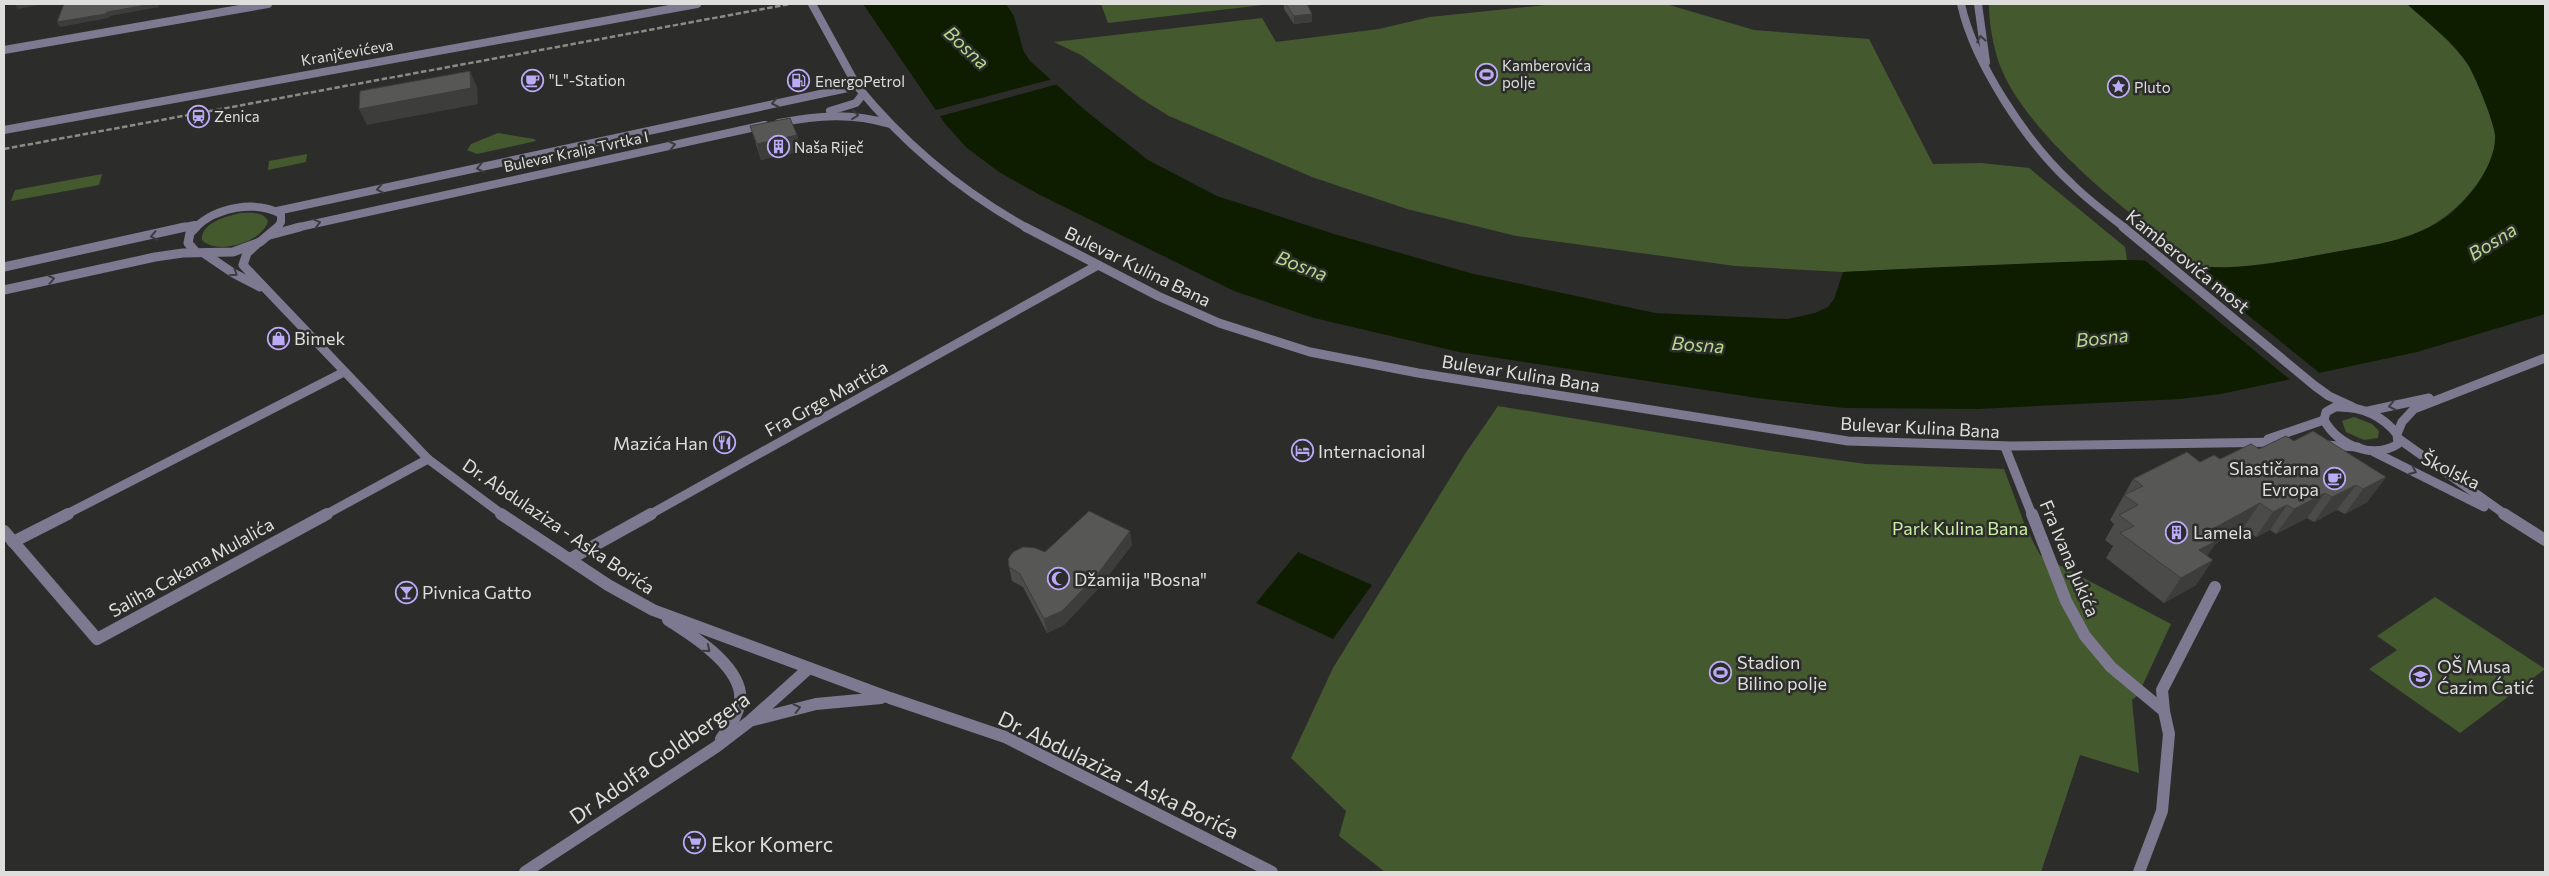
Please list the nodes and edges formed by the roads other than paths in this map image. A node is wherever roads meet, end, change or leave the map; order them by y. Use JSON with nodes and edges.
{"nodes":[{"id":1,"x":268,"y":4,"type":"edge"},
{"id":2,"x":696,"y":4,"type":"edge"},
{"id":3,"x":812,"y":4,"type":"edge"},
{"id":4,"x":1961,"y":4,"type":"edge"},
{"id":5,"x":1978,"y":4,"type":"edge"},
{"id":6,"x":4,"y":50,"type":"edge"},
{"id":7,"x":1988,"y":73,"type":"junction"},
{"id":8,"x":857,"y":86,"type":"junction"},
{"id":9,"x":863,"y":94,"type":"junction"},
{"id":10,"x":820,"y":114,"type":"junction"},
{"id":11,"x":890,"y":124,"type":"junction"},
{"id":12,"x":4,"y":130,"type":"edge"},
{"id":13,"x":278,"y":211,"type":"junction"},
{"id":14,"x":200,"y":223,"type":"junction"},
{"id":15,"x":270,"y":235,"type":"junction"},
{"id":16,"x":258,"y":243,"type":"junction"},
{"id":17,"x":200,"y":253,"type":"junction"},
{"id":18,"x":1098,"y":265,"type":"junction"},
{"id":19,"x":4,"y":268,"type":"edge"},
{"id":20,"x":4,"y":290,"type":"edge"},
{"id":21,"x":265,"y":290,"type":"junction"},
{"id":22,"x":2545,"y":358,"type":"edge"},
{"id":23,"x":344,"y":372,"type":"junction"},
{"id":24,"x":2318,"y":388,"type":"junction"},
{"id":25,"x":2450,"y":393,"type":"junction"},
{"id":26,"x":2353,"y":407,"type":"junction"},
{"id":27,"x":2329,"y":409,"type":"junction"},
{"id":28,"x":2368,"y":411,"type":"junction"},
{"id":29,"x":2324,"y":420,"type":"junction"},
{"id":30,"x":2398,"y":436,"type":"junction"},
{"id":31,"x":2260,"y":442,"type":"junction"},
{"id":32,"x":2293,"y":442,"type":"edge"},
{"id":33,"x":2312,"y":444,"type":"edge"},
{"id":34,"x":2004,"y":447,"type":"junction"},
{"id":35,"x":2363,"y":448,"type":"junction"},
{"id":36,"x":428,"y":459,"type":"junction"},
{"id":37,"x":2517,"y":523,"type":"junction"},
{"id":38,"x":4,"y":530,"type":"edge"},
{"id":39,"x":2545,"y":540,"type":"edge"},
{"id":40,"x":13,"y":542,"type":"junction"},
{"id":41,"x":570,"y":560,"type":"junction"},
{"id":42,"x":2215,"y":587,"type":"edge"},
{"id":43,"x":653,"y":610,"type":"junction"},
{"id":44,"x":809,"y":668,"type":"junction"},
{"id":45,"x":890,"y":698,"type":"junction"},
{"id":46,"x":2164,"y":711,"type":"junction"},
{"id":47,"x":750,"y":722,"type":"junction"},
{"id":48,"x":716,"y":747,"type":"junction"},
{"id":49,"x":525,"y":872,"type":"edge"},
{"id":50,"x":1272,"y":872,"type":"edge"},
{"id":51,"x":2139,"y":872,"type":"edge"}],
"edges":[{"from":1,"to":6,"type":"street"},
{"from":2,"to":12,"type":"street","name":"Kranjčevićeva"},
{"from":3,"to":8,"type":"street","name":"Bulevar Kulina Bana"},
{"from":4,"to":7,"type":"street","name":"Kamberovića most"},
{"from":7,"to":5,"type":"street","one_way":true},
{"from":7,"to":24,"type":"street","name":"Kamberovića most"},
{"from":8,"to":9,"type":"street","name":"Bulevar Kulina Bana"},
{"from":8,"to":13,"type":"street","name":"Bulevar Kralja Tvrtka I","one_way":true},
{"from":9,"to":10,"type":"street"},
{"from":9,"to":11,"type":"street","name":"Bulevar Kulina Bana"},
{"from":10,"to":11,"type":"street","name":"Bulevar Kralja Tvrtka I","one_way":true},
{"from":15,"to":10,"type":"street","name":"Bulevar Kralja Tvrtka I","one_way":true},
{"from":11,"to":18,"type":"street","name":"Bulevar Kulina Bana"},
{"from":13,"to":14,"type":"street","name":"Bulevar Kralja Tvrtka I"},
{"from":13,"to":15,"type":"street","name":"Bulevar Kralja Tvrtka I"},
{"from":14,"to":17,"type":"street","name":"Bulevar Kralja Tvrtka I"},
{"from":14,"to":19,"type":"street","name":"Bulevar Kralja Tvrtka I","one_way":true},
{"from":15,"to":16,"type":"street","name":"Bulevar Kralja Tvrtka I"},
{"from":16,"to":17,"type":"street","name":"Bulevar Kralja Tvrtka I"},
{"from":16,"to":21,"type":"street","name":"Dr. Abdulaziza - Aska Borića"},
{"from":20,"to":17,"type":"street","name":"Bulevar Kralja Tvrtka I","one_way":true},
{"from":17,"to":21,"type":"street","name":"Dr. Abdulaziza - Aska Borića","one_way":true},
{"from":18,"to":34,"type":"street","name":"Bulevar Kulina Bana"},
{"from":18,"to":41,"type":"street","name":"Fra Grge Martića"},
{"from":21,"to":23,"type":"street","name":"Dr. Abdulaziza - Aska Borića"},
{"from":22,"to":25,"type":"street"},
{"from":23,"to":36,"type":"street","name":"Dr. Abdulaziza - Aska Borića"},
{"from":23,"to":40,"type":"street"},
{"from":24,"to":26,"type":"street","name":"Kamberovića most"},
{"from":24,"to":27,"type":"street"},
{"from":25,"to":28,"type":"street","one_way":true},
{"from":25,"to":30,"type":"street"},
{"from":26,"to":27,"type":"street"},
{"from":26,"to":28,"type":"street"},
{"from":27,"to":29,"type":"street"},
{"from":28,"to":30,"type":"street","name":"Školska"},
{"from":29,"to":31,"type":"street","name":"Bulevar Kulina Bana"},
{"from":29,"to":35,"type":"street","name":"Školska"},
{"from":30,"to":35,"type":"street"},
{"from":30,"to":37,"type":"street","name":"Školska"},
{"from":31,"to":32,"type":"street","name":"Bulevar Kulina Bana"},
{"from":31,"to":34,"type":"street","name":"Bulevar Kulina Bana"},
{"from":33,"to":35,"type":"street"},
{"from":34,"to":46,"type":"street","name":"Fra Ivana Jukića"},
{"from":35,"to":37,"type":"street","name":"Školska","one_way":true},
{"from":36,"to":40,"type":"street","name":"Saliha Cakana Mulalića"},
{"from":36,"to":41,"type":"street","name":"Dr. Abdulaziza - Aska Borića"},
{"from":37,"to":39,"type":"street","name":"Školska"},
{"from":38,"to":40,"type":"street","name":"Saliha Cakana Mulalića"},
{"from":41,"to":43,"type":"street","name":"Dr. Abdulaziza - Aska Borića"},
{"from":42,"to":46,"type":"street"},
{"from":43,"to":44,"type":"street","name":"Dr. Abdulaziza - Aska Borića"},
{"from":43,"to":48,"type":"street","one_way":true},
{"from":44,"to":45,"type":"street","name":"Dr. Abdulaziza - Aska Borića"},
{"from":44,"to":47,"type":"street","name":"Dr Adolfa Goldbergera"},
{"from":47,"to":45,"type":"street","one_way":true},
{"from":45,"to":50,"type":"street","name":"Dr. Abdulaziza - Aska Borića"},
{"from":46,"to":51,"type":"street"},
{"from":47,"to":48,"type":"street","name":"Dr Adolfa Goldbergera"},
{"from":48,"to":49,"type":"street","name":"Dr Adolfa Goldbergera"}]}
